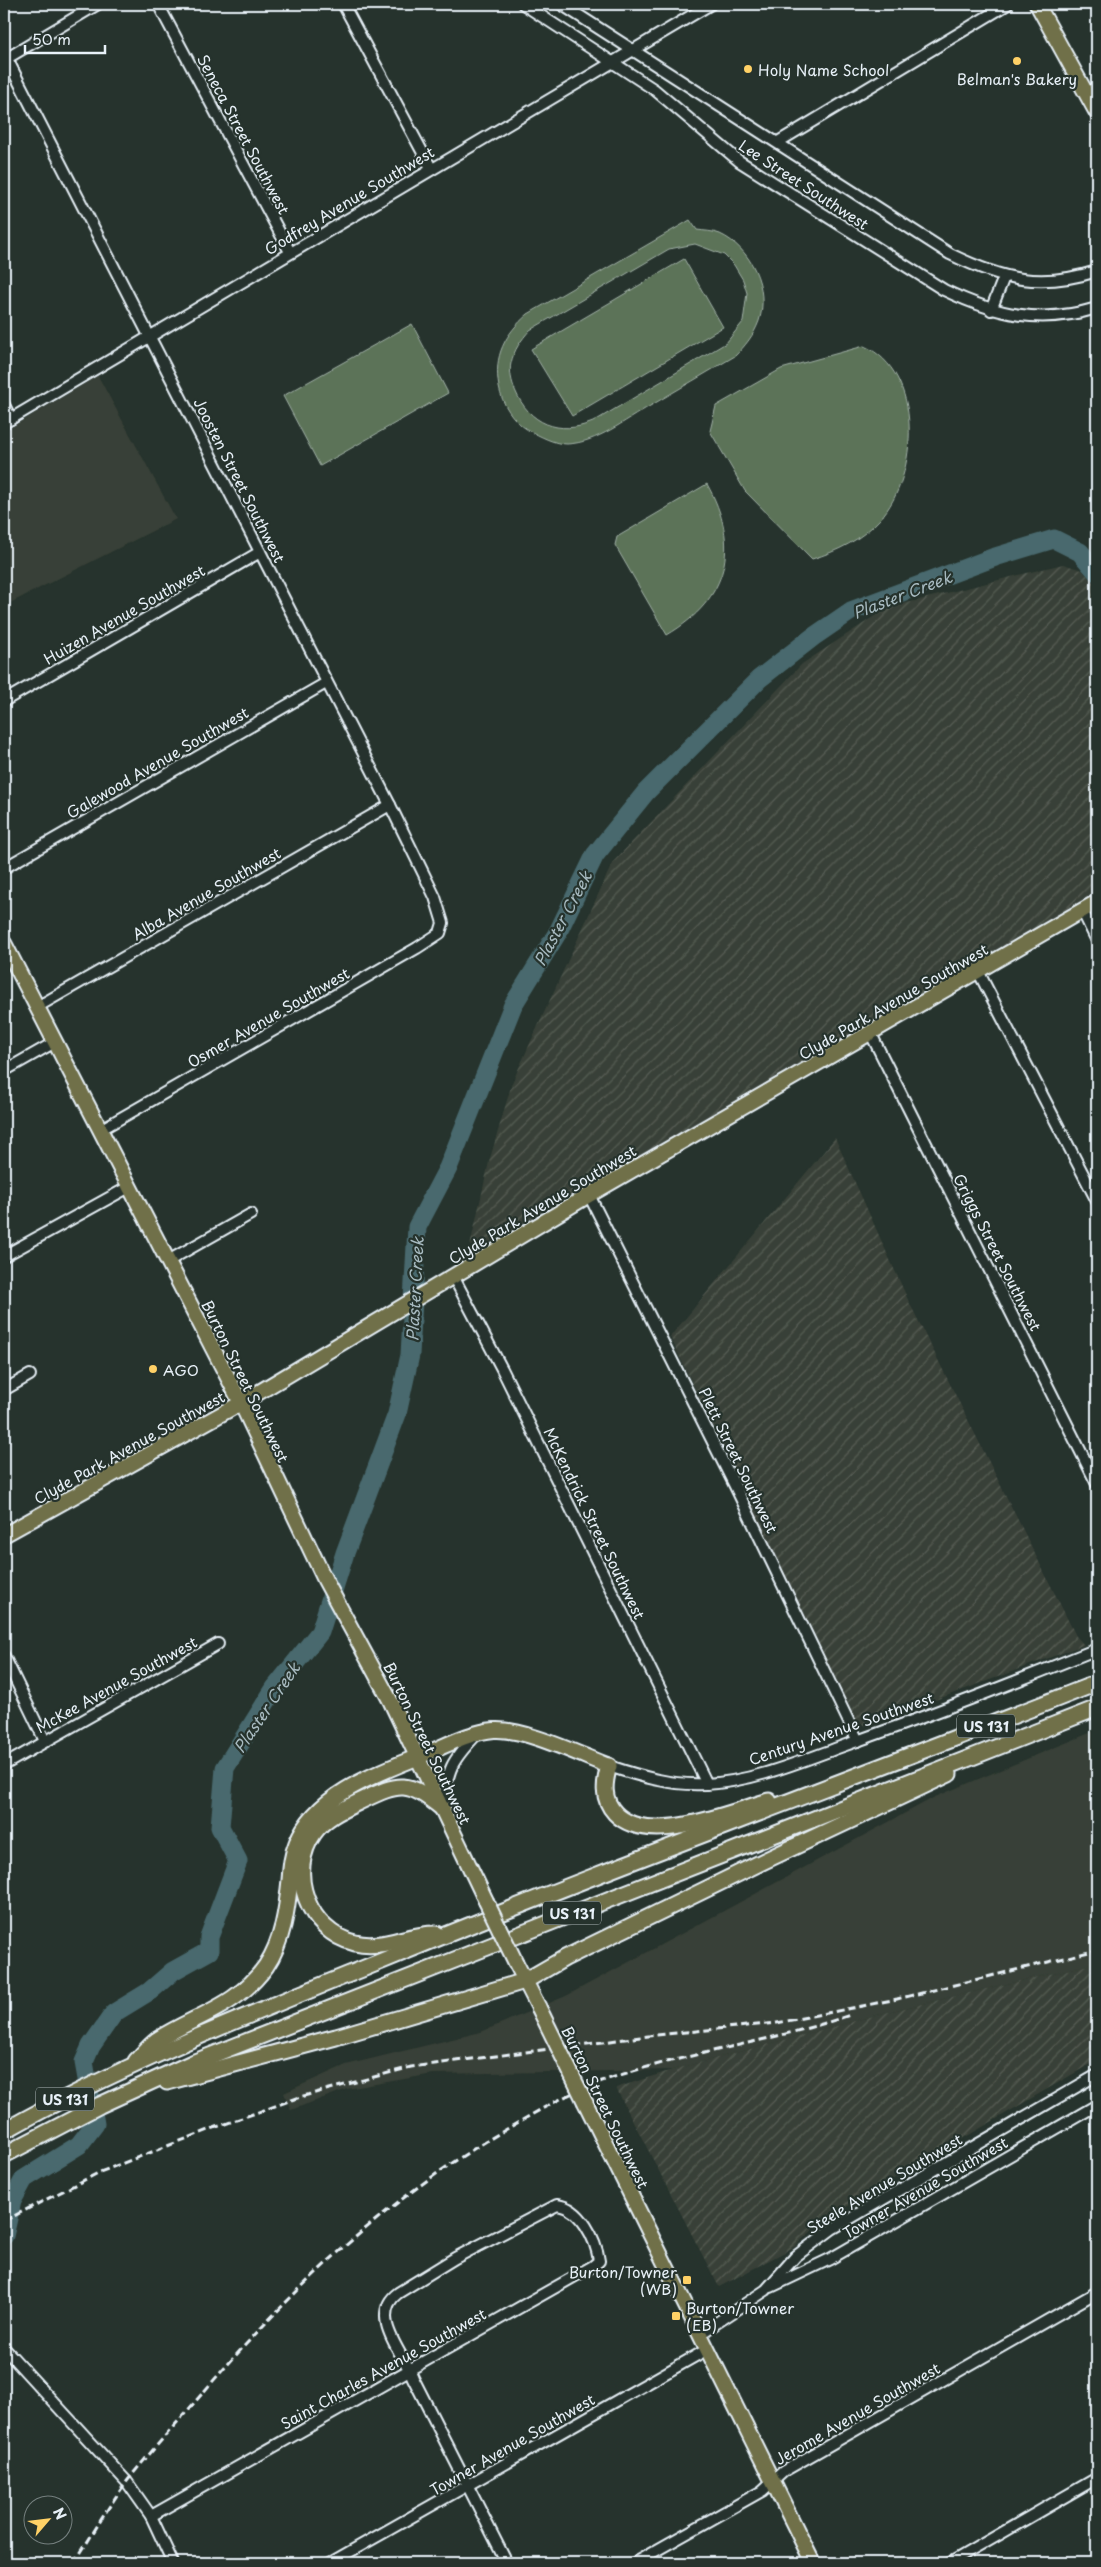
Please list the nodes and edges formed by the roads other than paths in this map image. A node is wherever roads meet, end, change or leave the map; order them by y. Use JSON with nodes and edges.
{"nodes":[{"id":1,"x":98,"y":4,"type":"edge"},
{"id":2,"x":158,"y":4,"type":"edge"},
{"id":3,"x":343,"y":4,"type":"edge"},
{"id":4,"x":523,"y":4,"type":"edge"},
{"id":5,"x":560,"y":4,"type":"edge"},
{"id":6,"x":1008,"y":4,"type":"edge"},
{"id":7,"x":1037,"y":4,"type":"edge"},
{"id":8,"x":706,"y":5,"type":"edge"},
{"id":9,"x":632,"y":49,"type":"junction"},
{"id":10,"x":5,"y":57,"type":"edge"},
{"id":11,"x":611,"y":61,"type":"junction"},
{"id":12,"x":1097,"y":113,"type":"edge"},
{"id":13,"x":778,"y":142,"type":"junction"},
{"id":14,"x":431,"y":168,"type":"junction"},
{"id":15,"x":290,"y":252,"type":"junction"},
{"id":16,"x":1097,"y":271,"type":"edge"},
{"id":17,"x":1004,"y":277,"type":"junction"},
{"id":18,"x":1097,"y":308,"type":"edge"},
{"id":19,"x":990,"y":310,"type":"junction"},
{"id":20,"x":149,"y":336,"type":"junction"},
{"id":21,"x":4,"y":405,"type":"edge"},
{"id":22,"x":7,"y":421,"type":"edge"},
{"id":23,"x":260,"y":552,"type":"junction"},
{"id":24,"x":326,"y":683,"type":"junction"},
{"id":25,"x":4,"y":702,"type":"edge"},
{"id":26,"x":390,"y":805,"type":"junction"},
{"id":27,"x":4,"y":868,"type":"edge"},
{"id":28,"x":1097,"y":902,"type":"edge"},
{"id":29,"x":1082,"y":910,"type":"junction"},
{"id":30,"x":444,"y":922,"type":"joint"},
{"id":31,"x":1097,"y":941,"type":"edge"},
{"id":32,"x":4,"y":943,"type":"edge"},
{"id":33,"x":978,"y":971,"type":"junction"},
{"id":34,"x":37,"y":1007,"type":"junction"},
{"id":35,"x":871,"y":1034,"type":"junction"},
{"id":36,"x":55,"y":1042,"type":"junction"},
{"id":37,"x":4,"y":1071,"type":"edge"},
{"id":38,"x":100,"y":1130,"type":"junction"},
{"id":39,"x":129,"y":1187,"type":"junction"},
{"id":40,"x":589,"y":1195,"type":"junction"},
{"id":41,"x":1097,"y":1201,"type":"edge"},
{"id":42,"x":250,"y":1214,"type":"dead end"},
{"id":43,"x":4,"y":1256,"type":"edge"},
{"id":44,"x":168,"y":1261,"type":"junction"},
{"id":45,"x":453,"y":1276,"type":"junction"},
{"id":46,"x":30,"y":1375,"type":"dead end"},
{"id":47,"x":4,"y":1390,"type":"edge"},
{"id":48,"x":241,"y":1403,"type":"junction"},
{"id":49,"x":1097,"y":1484,"type":"edge"},
{"id":50,"x":4,"y":1535,"type":"edge"},
{"id":51,"x":218,"y":1644,"type":"dead end"},
{"id":52,"x":1097,"y":1649,"type":"edge"},
{"id":53,"x":4,"y":1656,"type":"edge"},
{"id":54,"x":1097,"y":1683,"type":"edge"},
{"id":55,"x":1097,"y":1708,"type":"edge"},
{"id":56,"x":479,"y":1733,"type":"junction"},
{"id":57,"x":1019,"y":1738,"type":"junction"},
{"id":58,"x":45,"y":1740,"type":"junction"},
{"id":59,"x":858,"y":1741,"type":"junction"},
{"id":60,"x":418,"y":1757,"type":"junction"},
{"id":61,"x":4,"y":1765,"type":"edge"},
{"id":62,"x":609,"y":1766,"type":"junction"},
{"id":63,"x":846,"y":1781,"type":"junction"},
{"id":64,"x":707,"y":1784,"type":"junction"},
{"id":65,"x":443,"y":1809,"type":"junction"},
{"id":66,"x":446,"y":1934,"type":"junction"},
{"id":67,"x":525,"y":1981,"type":"junction"},
{"id":68,"x":128,"y":2069,"type":"junction"},
{"id":69,"x":1097,"y":2075,"type":"edge"},
{"id":70,"x":124,"y":2093,"type":"junction"},
{"id":71,"x":1097,"y":2105,"type":"edge"},
{"id":72,"x":4,"y":2132,"type":"edge"},
{"id":73,"x":4,"y":2155,"type":"edge"},
{"id":74,"x":766,"y":2290,"type":"junction"},
{"id":75,"x":1097,"y":2292,"type":"edge"},
{"id":76,"x":700,"y":2334,"type":"junction"},
{"id":77,"x":4,"y":2348,"type":"edge"},
{"id":78,"x":708,"y":2349,"type":"junction"},
{"id":79,"x":410,"y":2371,"type":"junction"},
{"id":80,"x":1097,"y":2478,"type":"edge"},
{"id":81,"x":772,"y":2482,"type":"junction"},
{"id":82,"x":469,"y":2486,"type":"junction"},
{"id":83,"x":151,"y":2516,"type":"junction"},
{"id":84,"x":173,"y":2563,"type":"edge"},
{"id":85,"x":330,"y":2563,"type":"edge"},
{"id":86,"x":507,"y":2563,"type":"edge"},
{"id":87,"x":634,"y":2563,"type":"edge"},
{"id":88,"x":813,"y":2563,"type":"edge"},
{"id":89,"x":950,"y":2563,"type":"edge"}],
"edges":[{"from":1,"to":10,"type":"street"},
{"from":2,"to":15,"type":"street","name":"Seneca Street Southwest"},
{"from":3,"to":14,"type":"street"},
{"from":4,"to":11,"type":"street","name":"Lee Street Southwest"},
{"from":5,"to":9,"type":"street","name":"Lee Street Southwest"},
{"from":6,"to":13,"type":"street"},
{"from":7,"to":12,"type":"main road"},
{"from":8,"to":9,"type":"street","name":"Godfrey Avenue Southwest"},
{"from":9,"to":11,"type":"street","name":"Godfrey Avenue Southwest"},
{"from":9,"to":13,"type":"street","name":"Lee Street Southwest"},
{"from":10,"to":20,"type":"street","name":"Joosten Street Southwest"},
{"from":11,"to":14,"type":"street","name":"Godfrey Avenue Southwest"},
{"from":11,"to":19,"type":"street","name":"Lee Street Southwest"},
{"from":13,"to":17,"type":"street","name":"Lee Street Southwest"},
{"from":14,"to":15,"type":"street","name":"Godfrey Avenue Southwest"},
{"from":15,"to":20,"type":"street","name":"Godfrey Avenue Southwest"},
{"from":16,"to":17,"type":"street","name":"Lee Street Southwest"},
{"from":17,"to":19,"type":"street"},
{"from":18,"to":19,"type":"street","name":"Lee Street Southwest"},
{"from":20,"to":22,"type":"street","name":"Godfrey Avenue Southwest"},
{"from":20,"to":23,"type":"street","name":"Joosten Street Southwest"},
{"from":21,"to":22,"type":"street"},
{"from":23,"to":24,"type":"street","name":"Joosten Street Southwest"},
{"from":23,"to":25,"type":"street","name":"Huizen Avenue Southwest"},
{"from":24,"to":26,"type":"street","name":"Joosten Street Southwest"},
{"from":24,"to":27,"type":"street","name":"Galewood Avenue Southwest"},
{"from":26,"to":30,"type":"street","name":"Joosten Street Southwest"},
{"from":26,"to":34,"type":"street","name":"Alba Avenue Southwest"},
{"from":28,"to":29,"type":"main road","name":"Clyde Park Avenue Southwest"},
{"from":29,"to":31,"type":"street"},
{"from":29,"to":33,"type":"main road","name":"Clyde Park Avenue Southwest"},
{"from":30,"to":38,"type":"street","name":"Osmer Avenue Southwest"},
{"from":32,"to":34,"type":"main road","name":"Burton Street Southwest"},
{"from":33,"to":35,"type":"main road","name":"Clyde Park Avenue Southwest"},
{"from":33,"to":41,"type":"street"},
{"from":34,"to":36,"type":"main road","name":"Burton Street Southwest"},
{"from":35,"to":40,"type":"main road","name":"Clyde Park Avenue Southwest"},
{"from":35,"to":49,"type":"street","name":"Griggs Street Southwest"},
{"from":36,"to":37,"type":"street"},
{"from":36,"to":38,"type":"main road","name":"Burton Street Southwest"},
{"from":38,"to":39,"type":"main road","name":"Burton Street Southwest"},
{"from":39,"to":43,"type":"street"},
{"from":39,"to":44,"type":"main road","name":"Burton Street Southwest"},
{"from":40,"to":45,"type":"main road","name":"Clyde Park Avenue Southwest"},
{"from":40,"to":59,"type":"street","name":"Plett Street Southwest"},
{"from":42,"to":44,"type":"street"},
{"from":44,"to":48,"type":"main road","name":"Burton Street Southwest"},
{"from":45,"to":48,"type":"main road","name":"Clyde Park Avenue Southwest"},
{"from":45,"to":64,"type":"street","name":"McKendrick Street Southwest"},
{"from":46,"to":47,"type":"street"},
{"from":48,"to":50,"type":"main road","name":"Clyde Park Avenue Southwest"},
{"from":48,"to":60,"type":"main road","name":"Burton Street Southwest"},
{"from":51,"to":58,"type":"street","name":"McKee Avenue Southwest"},
{"from":52,"to":59,"type":"street","name":"Century Avenue Southwest"},
{"from":53,"to":58,"type":"street"},
{"from":54,"to":63,"type":"highway","number":"US 131"},
{"from":55,"to":57,"type":"highway","number":"US 131"},
{"from":56,"to":60,"type":"main road","name":"Century Avenue Southwest"},
{"from":56,"to":62,"type":"main road","name":"Century Avenue Southwest"},
{"from":56,"to":65,"type":"street"},
{"from":57,"to":67,"type":"highway"},
{"from":57,"to":70,"type":"highway","number":"US 131"},
{"from":58,"to":61,"type":"street","name":"McKee Avenue Southwest"},
{"from":59,"to":64,"type":"street","name":"Century Avenue Southwest"},
{"from":60,"to":65,"type":"main road","name":"Burton Street Southwest"},
{"from":60,"to":68,"type":"highway"},
{"from":62,"to":63,"type":"highway"},
{"from":62,"to":64,"type":"street","name":"Century Avenue Southwest"},
{"from":63,"to":66,"type":"highway","number":"US 131"},
{"from":65,"to":66,"type":"highway"},
{"from":65,"to":67,"type":"main road","name":"Burton Street Southwest","bridge":true},
{"from":66,"to":68,"type":"highway","number":"US 131"},
{"from":67,"to":70,"type":"highway"},
{"from":67,"to":76,"type":"main road","name":"Burton Street Southwest","bridge":true},
{"from":68,"to":72,"type":"highway","number":"US 131"},
{"from":69,"to":74,"type":"street","name":"Steele Avenue Southwest"},
{"from":70,"to":73,"type":"highway","number":"US 131"},
{"from":71,"to":74,"type":"street","name":"Towner Avenue Southwest"},
{"from":74,"to":76,"type":"street","name":"Steele Avenue Southwest"},
{"from":75,"to":81,"type":"street","name":"Jerome Avenue Southwest"},
{"from":76,"to":78,"type":"main road","name":"Burton Street Southwest"},
{"from":77,"to":83,"type":"street"},
{"from":78,"to":81,"type":"main road","name":"Burton Street Southwest"},
{"from":78,"to":82,"type":"street","name":"Towner Avenue Southwest"},
{"from":79,"to":79,"type":"street","name":"Saint Charles Avenue Southwest"},
{"from":79,"to":82,"type":"street"},
{"from":79,"to":83,"type":"street","name":"Saint Charles Avenue Southwest"},
{"from":80,"to":89,"type":"street"},
{"from":81,"to":87,"type":"street","name":"Jerome Avenue Southwest"},
{"from":81,"to":88,"type":"main road","name":"Burton Street Southwest"},
{"from":82,"to":85,"type":"street","name":"Towner Avenue Southwest"},
{"from":82,"to":86,"type":"street"},
{"from":83,"to":84,"type":"street"}]}
